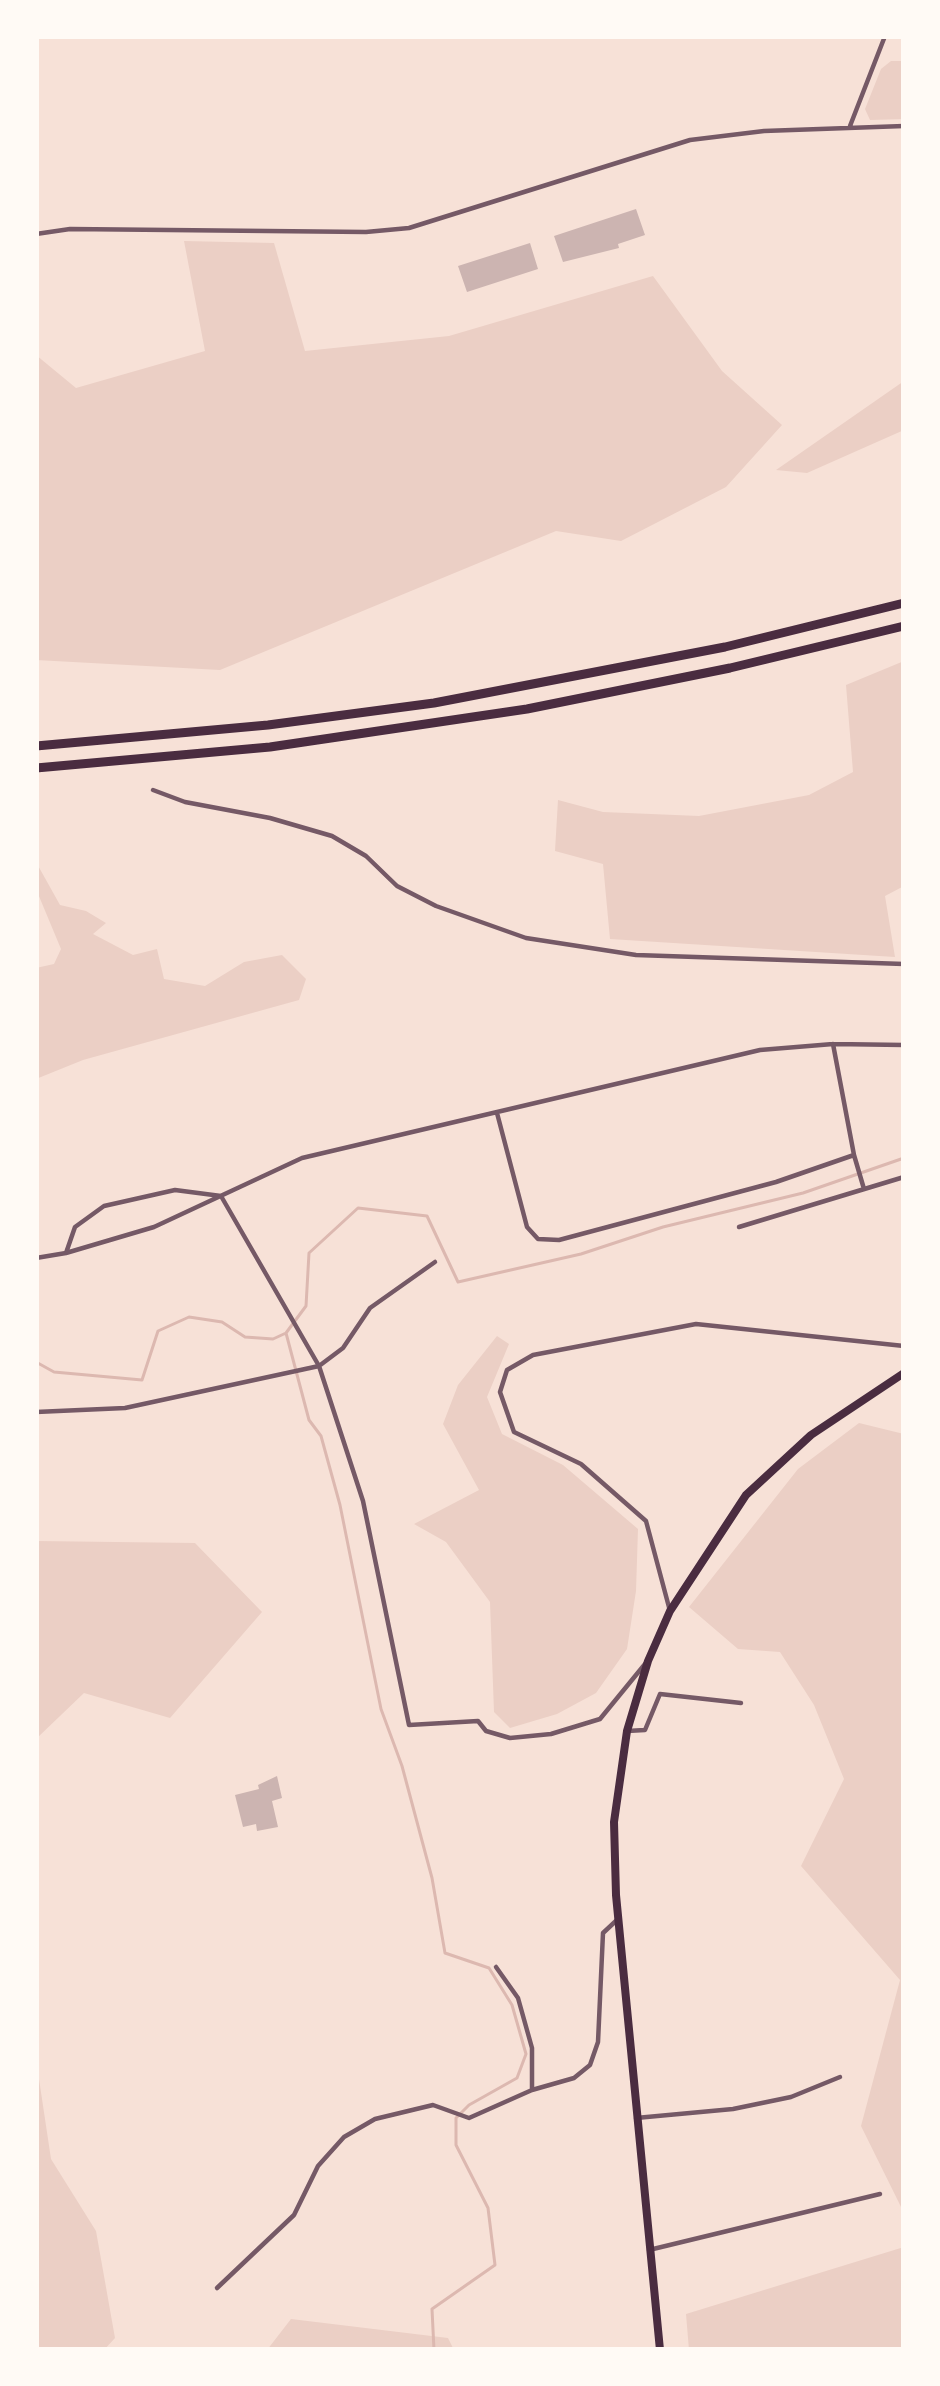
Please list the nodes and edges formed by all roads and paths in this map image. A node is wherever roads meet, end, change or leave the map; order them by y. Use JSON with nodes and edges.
{"nodes":[{"id":1,"x":885,"y":36,"type":"edge"},
{"id":2,"x":904,"y":126,"type":"edge"},
{"id":3,"x":850,"y":128,"type":"junction"},
{"id":4,"x":36,"y":234,"type":"edge"},
{"id":5,"x":904,"y":603,"type":"edge"},
{"id":6,"x":904,"y":626,"type":"edge"},
{"id":7,"x":36,"y":746,"type":"edge"},
{"id":8,"x":36,"y":768,"type":"edge"},
{"id":9,"x":153,"y":790,"type":"dead end"},
{"id":10,"x":904,"y":964,"type":"edge"},
{"id":11,"x":833,"y":1044,"type":"junction"},
{"id":12,"x":904,"y":1045,"type":"edge"},
{"id":13,"x":497,"y":1113,"type":"junction"},
{"id":14,"x":854,"y":1154,"type":"junction"},
{"id":15,"x":904,"y":1177,"type":"edge"},
{"id":16,"x":864,"y":1189,"type":"junction"},
{"id":17,"x":221,"y":1196,"type":"junction"},
{"id":18,"x":739,"y":1227,"type":"dead end"},
{"id":19,"x":66,"y":1253,"type":"junction"},
{"id":20,"x":36,"y":1258,"type":"edge"},
{"id":21,"x":435,"y":1262,"type":"dead end"},
{"id":22,"x":904,"y":1346,"type":"edge"},
{"id":23,"x":320,"y":1366,"type":"junction"},
{"id":24,"x":904,"y":1373,"type":"edge"},
{"id":25,"x":36,"y":1412,"type":"edge"},
{"id":26,"x":670,"y":1611,"type":"junction"},
{"id":27,"x":648,"y":1660,"type":"junction"},
{"id":28,"x":741,"y":1703,"type":"dead end"},
{"id":29,"x":627,"y":1731,"type":"junction"},
{"id":30,"x":618,"y":1919,"type":"junction"},
{"id":31,"x":496,"y":1967,"type":"dead end"},
{"id":32,"x":840,"y":2077,"type":"dead end"},
{"id":33,"x":532,"y":2090,"type":"junction"},
{"id":34,"x":636,"y":2118,"type":"junction"},
{"id":35,"x":880,"y":2194,"type":"dead end"},
{"id":36,"x":649,"y":2250,"type":"junction"},
{"id":37,"x":217,"y":2288,"type":"dead end"},
{"id":38,"x":660,"y":2350,"type":"edge"}],
"edges":[{"from":1,"to":3,"type":"street"},
{"from":2,"to":3,"type":"street"},
{"from":3,"to":4,"type":"street"},
{"from":5,"to":7,"type":"highway"},
{"from":6,"to":8,"type":"highway"},
{"from":9,"to":10,"type":"street"},
{"from":11,"to":12,"type":"street"},
{"from":11,"to":13,"type":"street"},
{"from":11,"to":14,"type":"street"},
{"from":13,"to":14,"type":"street"},
{"from":13,"to":17,"type":"street"},
{"from":14,"to":16,"type":"street"},
{"from":15,"to":16,"type":"street"},
{"from":16,"to":18,"type":"street"},
{"from":17,"to":19,"type":"street"},
{"from":17,"to":19,"type":"street"},
{"from":17,"to":23,"type":"street"},
{"from":19,"to":20,"type":"street"},
{"from":21,"to":23,"type":"street"},
{"from":22,"to":26,"type":"street"},
{"from":23,"to":25,"type":"street"},
{"from":23,"to":27,"type":"street"},
{"from":24,"to":26,"type":"main road"},
{"from":26,"to":27,"type":"main road"},
{"from":27,"to":29,"type":"main road"},
{"from":28,"to":29,"type":"street"},
{"from":29,"to":30,"type":"main road"},
{"from":30,"to":33,"type":"street"},
{"from":30,"to":34,"type":"main road"},
{"from":31,"to":33,"type":"street"},
{"from":32,"to":34,"type":"street"},
{"from":33,"to":37,"type":"street"},
{"from":34,"to":36,"type":"main road"},
{"from":35,"to":36,"type":"street"},
{"from":36,"to":38,"type":"main road"}]}
